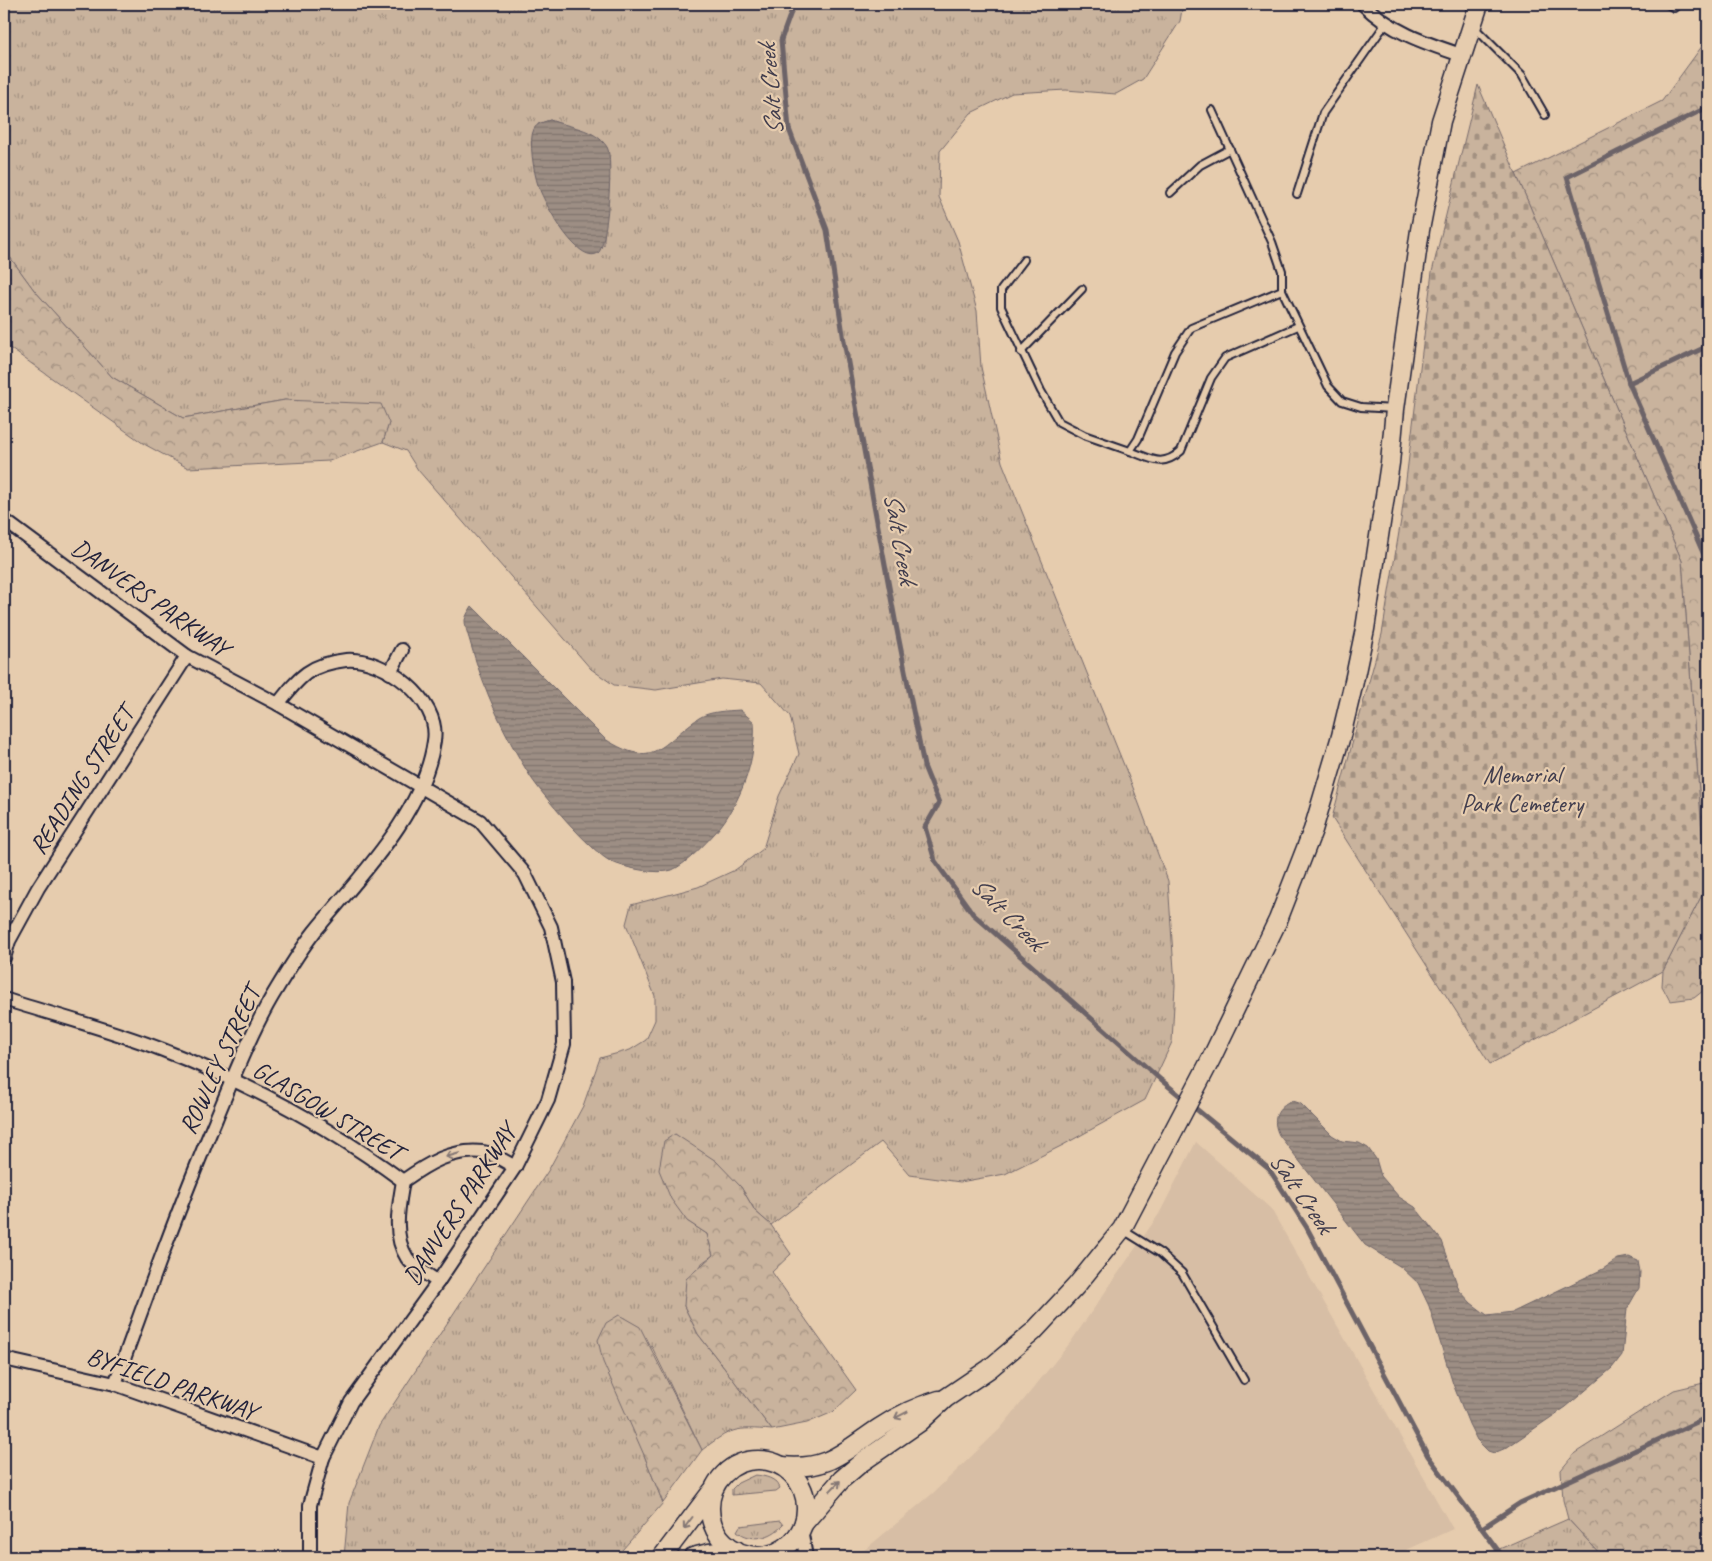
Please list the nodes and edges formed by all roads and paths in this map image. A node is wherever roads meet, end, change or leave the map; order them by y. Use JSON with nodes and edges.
{"nodes":[{"id":1,"x":1363,"y":4,"type":"edge"},
{"id":2,"x":1479,"y":4,"type":"edge"},
{"id":3,"x":1667,"y":4,"type":"edge"},
{"id":4,"x":1678,"y":4,"type":"edge"},
{"id":5,"x":1386,"y":23,"type":"junction"},
{"id":6,"x":1472,"y":24,"type":"junction"},
{"id":7,"x":1462,"y":56,"type":"junction"},
{"id":8,"x":1212,"y":110,"type":"dead end"},
{"id":9,"x":1545,"y":115,"type":"dead end"},
{"id":10,"x":1230,"y":149,"type":"junction"},
{"id":11,"x":1170,"y":193,"type":"dead end"},
{"id":12,"x":1298,"y":194,"type":"dead end"},
{"id":13,"x":1024,"y":260,"type":"dead end"},
{"id":14,"x":1082,"y":289,"type":"dead end"},
{"id":15,"x":1282,"y":290,"type":"junction"},
{"id":16,"x":1298,"y":326,"type":"junction"},
{"id":17,"x":1021,"y":352,"type":"junction"},
{"id":18,"x":1395,"y":409,"type":"junction"},
{"id":19,"x":1130,"y":451,"type":"junction"},
{"id":20,"x":4,"y":520,"type":"edge"},
{"id":21,"x":402,"y":650,"type":"dead end"},
{"id":22,"x":187,"y":656,"type":"junction"},
{"id":23,"x":390,"y":673,"type":"junction"},
{"id":24,"x":278,"y":704,"type":"junction"},
{"id":25,"x":421,"y":785,"type":"junction"},
{"id":26,"x":4,"y":958,"type":"edge"},
{"id":27,"x":4,"y":999,"type":"edge"},
{"id":28,"x":232,"y":1079,"type":"junction"},
{"id":29,"x":515,"y":1167,"type":"junction"},
{"id":30,"x":403,"y":1181,"type":"junction"},
{"id":31,"x":1122,"y":1229,"type":"junction"},
{"id":32,"x":438,"y":1282,"type":"junction"},
{"id":33,"x":4,"y":1359,"type":"edge"},
{"id":34,"x":1244,"y":1380,"type":"dead end"},
{"id":35,"x":115,"y":1384,"type":"junction"},
{"id":36,"x":946,"y":1398,"type":"junction"},
{"id":37,"x":323,"y":1458,"type":"junction"},
{"id":38,"x":782,"y":1466,"type":"junction"},
{"id":39,"x":714,"y":1489,"type":"junction"},
{"id":40,"x":802,"y":1526,"type":"junction"},
{"id":41,"x":747,"y":1554,"type":"edge"},
{"id":42,"x":310,"y":1557,"type":"edge"},
{"id":43,"x":662,"y":1557,"type":"edge"},
{"id":44,"x":693,"y":1557,"type":"edge"},
{"id":45,"x":806,"y":1557,"type":"edge"}],
"edges":[{"from":1,"to":5,"type":"street"},
{"from":2,"to":6,"type":"main road"},
{"from":3,"to":4,"type":"lane"},
{"from":5,"to":7,"type":"street"},
{"from":5,"to":12,"type":"lane"},
{"from":6,"to":7,"type":"main road"},
{"from":6,"to":9,"type":"lane"},
{"from":7,"to":18,"type":"main road"},
{"from":8,"to":10,"type":"lane"},
{"from":10,"to":11,"type":"lane"},
{"from":10,"to":15,"type":"lane"},
{"from":13,"to":17,"type":"lane"},
{"from":14,"to":17,"type":"lane"},
{"from":15,"to":16,"type":"lane"},
{"from":15,"to":19,"type":"lane"},
{"from":16,"to":18,"type":"lane"},
{"from":16,"to":19,"type":"lane"},
{"from":17,"to":19,"type":"lane"},
{"from":18,"to":31,"type":"main road"},
{"from":20,"to":22,"type":"street","name":"DANVERS PARKWAY"},
{"from":21,"to":23,"type":"street"},
{"from":22,"to":24,"type":"street","name":"DANVERS PARKWAY"},
{"from":22,"to":26,"type":"street","name":"READING STREET"},
{"from":23,"to":24,"type":"street"},
{"from":23,"to":25,"type":"street"},
{"from":24,"to":25,"type":"street","name":"DANVERS PARKWAY"},
{"from":25,"to":28,"type":"street","name":"ROWLEY STREET"},
{"from":25,"to":29,"type":"street","name":"DANVERS PARKWAY"},
{"from":27,"to":28,"type":"street","name":"GLASGOW STREET"},
{"from":28,"to":30,"type":"street","name":"GLASGOW STREET"},
{"from":28,"to":35,"type":"street","name":"ROWLEY STREET"},
{"from":29,"to":30,"type":"street","name":"GLASGOW STREET","one_way":true},
{"from":29,"to":32,"type":"street","name":"DANVERS PARKWAY"},
{"from":30,"to":32,"type":"street","name":"GLASGOW STREET"},
{"from":31,"to":34,"type":"lane"},
{"from":31,"to":36,"type":"main road"},
{"from":32,"to":37,"type":"street","name":"DANVERS PARKWAY"},
{"from":33,"to":35,"type":"street","name":"BYFIELD PARKWAY"},
{"from":35,"to":37,"type":"street","name":"BYFIELD PARKWAY"},
{"from":36,"to":38,"type":"main road","one_way":true},
{"from":40,"to":36,"type":"main road","one_way":true},
{"from":37,"to":42,"type":"street","name":"DANVERS PARKWAY"},
{"from":38,"to":39,"type":"main road"},
{"from":38,"to":40,"type":"main road"},
{"from":39,"to":41,"type":"main road"},
{"from":39,"to":43,"type":"main road","one_way":true},
{"from":40,"to":41,"type":"main road"},
{"from":40,"to":45,"type":"street"},
{"from":41,"to":44,"type":"main road"}]}
